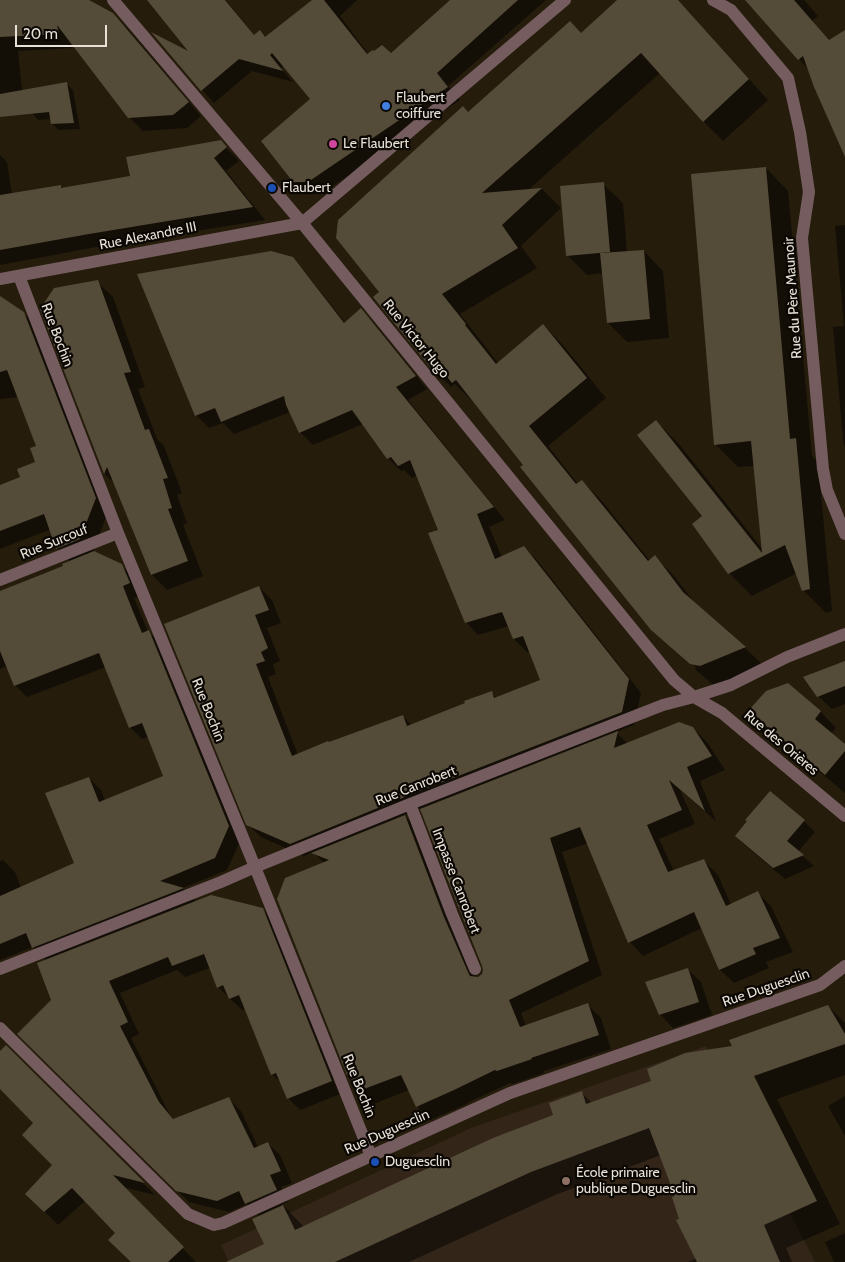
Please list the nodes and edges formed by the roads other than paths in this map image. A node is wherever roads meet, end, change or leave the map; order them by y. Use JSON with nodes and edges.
{"nodes":[{"id":1,"x":113,"y":0,"type":"edge"},
{"id":2,"x":565,"y":0,"type":"edge"},
{"id":3,"x":712,"y":0,"type":"edge"},
{"id":4,"x":302,"y":223,"type":"junction"},
{"id":5,"x":18,"y":276,"type":"junction"},
{"id":6,"x":0,"y":279,"type":"edge"},
{"id":7,"x":118,"y":532,"type":"junction"},
{"id":8,"x":845,"y":534,"type":"edge"},
{"id":9,"x":0,"y":580,"type":"edge"},
{"id":10,"x":845,"y":634,"type":"edge"},
{"id":11,"x":694,"y":697,"type":"junction"},
{"id":12,"x":410,"y":804,"type":"junction"},
{"id":13,"x":845,"y":816,"type":"edge"},
{"id":14,"x":255,"y":867,"type":"junction"},
{"id":15,"x":844,"y":968,"type":"edge"},
{"id":16,"x":0,"y":969,"type":"edge"},
{"id":17,"x":475,"y":969,"type":"dead end"},
{"id":18,"x":0,"y":1028,"type":"edge"},
{"id":19,"x":371,"y":1156,"type":"junction"}],
"edges":[{"from":1,"to":4,"type":"street","name":"Rue Victor Hugo"},
{"from":2,"to":4,"type":"street"},
{"from":3,"to":8,"type":"street","name":"Rue du Père Maunoir"},
{"from":4,"to":5,"type":"street","name":"Rue Alexandre III"},
{"from":4,"to":11,"type":"street","name":"Rue Victor Hugo"},
{"from":5,"to":6,"type":"street","name":"Rue Alexandre III"},
{"from":5,"to":7,"type":"street","name":"Rue Bochin"},
{"from":7,"to":9,"type":"street","name":"Rue Surcouf"},
{"from":7,"to":14,"type":"street","name":"Rue Bochin"},
{"from":10,"to":11,"type":"street","name":"Rue Canrobert"},
{"from":11,"to":12,"type":"street","name":"Rue Canrobert"},
{"from":11,"to":13,"type":"street","name":"Rue des Orières"},
{"from":12,"to":14,"type":"street","name":"Rue Canrobert"},
{"from":12,"to":17,"type":"street","name":"Impasse Canrobert"},
{"from":14,"to":16,"type":"street","name":"Rue Canrobert"},
{"from":14,"to":19,"type":"street","name":"Rue Bochin"},
{"from":15,"to":19,"type":"street","name":"Rue Duguesclin"},
{"from":18,"to":19,"type":"street","name":"Rue Duguesclin"}]}
